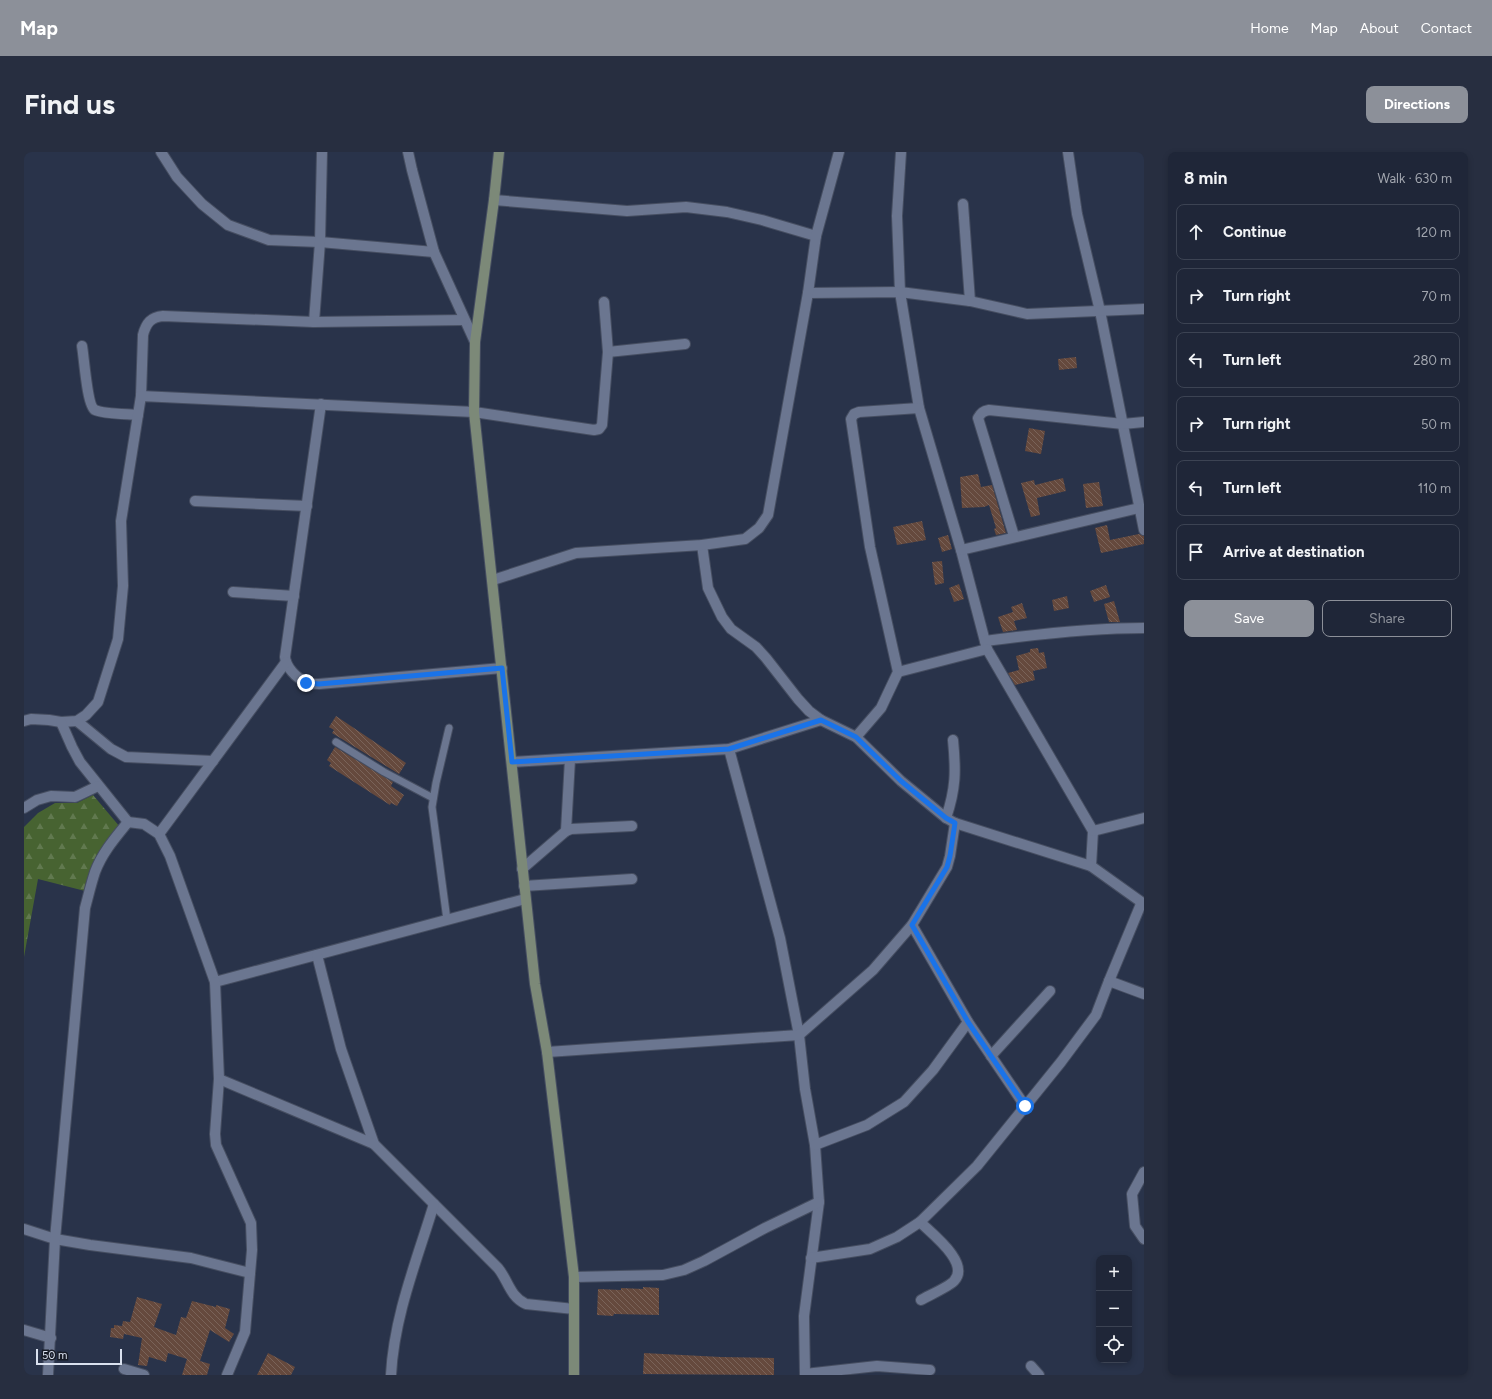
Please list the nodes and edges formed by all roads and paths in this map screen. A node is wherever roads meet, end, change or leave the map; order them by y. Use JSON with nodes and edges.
{"nodes":[{"id":1,"x":161,"y":152,"type":"edge"},
{"id":2,"x":322,"y":152,"type":"edge"},
{"id":3,"x":408,"y":152,"type":"edge"},
{"id":4,"x":498,"y":152,"type":"edge"},
{"id":5,"x":839,"y":152,"type":"edge"},
{"id":6,"x":901,"y":152,"type":"edge"},
{"id":7,"x":1068,"y":152,"type":"edge"},
{"id":8,"x":494,"y":200,"type":"junction"},
{"id":9,"x":963,"y":204,"type":"dead end"},
{"id":10,"x":816,"y":236,"type":"junction"},
{"id":11,"x":320,"y":242,"type":"junction"},
{"id":12,"x":434,"y":252,"type":"junction"},
{"id":13,"x":900,"y":292,"type":"junction"},
{"id":14,"x":808,"y":293,"type":"junction"},
{"id":15,"x":970,"y":301,"type":"junction"},
{"id":16,"x":604,"y":302,"type":"dead end"},
{"id":17,"x":1144,"y":309,"type":"edge"},
{"id":18,"x":1100,"y":311,"type":"junction"},
{"id":19,"x":464,"y":320,"type":"junction"},
{"id":20,"x":314,"y":322,"type":"junction"},
{"id":21,"x":475,"y":342,"type":"junction"},
{"id":22,"x":685,"y":344,"type":"dead end"},
{"id":23,"x":82,"y":346,"type":"dead end"},
{"id":24,"x":608,"y":352,"type":"junction"},
{"id":25,"x":142,"y":396,"type":"junction"},
{"id":26,"x":321,"y":404,"type":"junction"},
{"id":27,"x":919,"y":408,"type":"junction"},
{"id":28,"x":474,"y":412,"type":"junction"},
{"id":29,"x":138,"y":415,"type":"junction"},
{"id":30,"x":1144,"y":422,"type":"edge"},
{"id":31,"x":1123,"y":424,"type":"junction"},
{"id":32,"x":195,"y":501,"type":"dead end"},
{"id":33,"x":307,"y":506,"type":"junction"},
{"id":34,"x":1138,"y":508,"type":"junction"},
{"id":35,"x":1144,"y":530,"type":"edge"},
{"id":36,"x":1014,"y":536,"type":"junction"},
{"id":37,"x":702,"y":545,"type":"junction"},
{"id":38,"x":961,"y":550,"type":"junction"},
{"id":39,"x":493,"y":580,"type":"junction"},
{"id":40,"x":233,"y":592,"type":"dead end"},
{"id":41,"x":294,"y":596,"type":"junction"},
{"id":42,"x":1144,"y":628,"type":"edge"},
{"id":43,"x":986,"y":645,"type":"junction"},
{"id":44,"x":286,"y":662,"type":"junction"},
{"id":45,"x":502,"y":668,"type":"junction"},
{"id":46,"x":898,"y":672,"type":"junction"},
{"id":47,"x":821,"y":720,"type":"junction"},
{"id":48,"x":24,"y":721,"type":"edge"},
{"id":49,"x":76,"y":721,"type":"junction"},
{"id":50,"x":61,"y":722,"type":"junction"},
{"id":51,"x":449,"y":728,"type":"dead end"},
{"id":52,"x":856,"y":737,"type":"junction"},
{"id":53,"x":953,"y":740,"type":"dead end"},
{"id":54,"x":336,"y":742,"type":"dead end"},
{"id":55,"x":729,"y":749,"type":"junction"},
{"id":56,"x":570,"y":759,"type":"junction"},
{"id":57,"x":213,"y":761,"type":"junction"},
{"id":58,"x":512,"y":762,"type":"junction"},
{"id":59,"x":98,"y":786,"type":"junction"},
{"id":60,"x":433,"y":798,"type":"junction"},
{"id":61,"x":24,"y":808,"type":"edge"},
{"id":62,"x":946,"y":818,"type":"junction"},
{"id":63,"x":1144,"y":818,"type":"edge"},
{"id":64,"x":128,"y":822,"type":"junction"},
{"id":65,"x":955,"y":823,"type":"junction"},
{"id":66,"x":632,"y":826,"type":"dead end"},
{"id":67,"x":566,"y":831,"type":"junction"},
{"id":68,"x":1093,"y":831,"type":"junction"},
{"id":69,"x":159,"y":834,"type":"junction"},
{"id":70,"x":1091,"y":866,"type":"junction"},
{"id":71,"x":522,"y":869,"type":"junction"},
{"id":72,"x":632,"y":879,"type":"dead end"},
{"id":73,"x":524,"y":886,"type":"junction"},
{"id":74,"x":525,"y":899,"type":"junction"},
{"id":75,"x":1143,"y":904,"type":"edge"},
{"id":76,"x":448,"y":920,"type":"junction"},
{"id":77,"x":912,"y":925,"type":"junction"},
{"id":78,"x":317,"y":955,"type":"junction"},
{"id":79,"x":1109,"y":981,"type":"junction"},
{"id":80,"x":215,"y":982,"type":"junction"},
{"id":81,"x":1050,"y":991,"type":"dead end"},
{"id":82,"x":1144,"y":994,"type":"edge"},
{"id":83,"x":968,"y":1022,"type":"junction"},
{"id":84,"x":799,"y":1035,"type":"junction"},
{"id":85,"x":546,"y":1052,"type":"junction"},
{"id":86,"x":991,"y":1056,"type":"junction"},
{"id":87,"x":219,"y":1079,"type":"junction"},
{"id":88,"x":1025,"y":1106,"type":"junction"},
{"id":89,"x":374,"y":1144,"type":"junction"},
{"id":90,"x":815,"y":1145,"type":"junction"},
{"id":91,"x":1144,"y":1172,"type":"edge"},
{"id":92,"x":819,"y":1202,"type":"junction"},
{"id":93,"x":434,"y":1204,"type":"junction"},
{"id":94,"x":920,"y":1222,"type":"junction"},
{"id":95,"x":24,"y":1229,"type":"edge"},
{"id":96,"x":55,"y":1239,"type":"junction"},
{"id":97,"x":1144,"y":1239,"type":"edge"},
{"id":98,"x":811,"y":1258,"type":"junction"},
{"id":99,"x":250,"y":1273,"type":"junction"},
{"id":100,"x":574,"y":1277,"type":"junction"},
{"id":101,"x":921,"y":1300,"type":"dead end"},
{"id":102,"x":574,"y":1309,"type":"junction"},
{"id":103,"x":24,"y":1330,"type":"edge"},
{"id":104,"x":51,"y":1338,"type":"junction"},
{"id":105,"x":1031,"y":1366,"type":"dead end"},
{"id":106,"x":124,"y":1369,"type":"dead end"},
{"id":107,"x":930,"y":1370,"type":"dead end"},
{"id":108,"x":805,"y":1374,"type":"edge"},
{"id":109,"x":48,"y":1375,"type":"edge"},
{"id":110,"x":144,"y":1375,"type":"edge"},
{"id":111,"x":227,"y":1375,"type":"edge"},
{"id":112,"x":391,"y":1375,"type":"edge"},
{"id":113,"x":574,"y":1375,"type":"edge"},
{"id":114,"x":1039,"y":1375,"type":"edge"}],
"edges":[{"from":1,"to":11,"type":"street"},
{"from":2,"to":11,"type":"street"},
{"from":3,"to":12,"type":"street"},
{"from":4,"to":8,"type":"street"},
{"from":5,"to":10,"type":"street"},
{"from":6,"to":13,"type":"street"},
{"from":7,"to":18,"type":"street"},
{"from":8,"to":10,"type":"street"},
{"from":8,"to":21,"type":"street"},
{"from":9,"to":15,"type":"street"},
{"from":10,"to":14,"type":"street"},
{"from":11,"to":12,"type":"street"},
{"from":11,"to":20,"type":"street"},
{"from":12,"to":19,"type":"street"},
{"from":13,"to":14,"type":"street"},
{"from":13,"to":15,"type":"street"},
{"from":13,"to":27,"type":"street"},
{"from":14,"to":37,"type":"street"},
{"from":15,"to":18,"type":"street"},
{"from":16,"to":24,"type":"street"},
{"from":17,"to":18,"type":"street"},
{"from":18,"to":31,"type":"street"},
{"from":19,"to":20,"type":"street"},
{"from":19,"to":21,"type":"street"},
{"from":20,"to":25,"type":"street"},
{"from":21,"to":28,"type":"street"},
{"from":22,"to":24,"type":"street"},
{"from":23,"to":29,"type":"street"},
{"from":24,"to":28,"type":"street"},
{"from":25,"to":26,"type":"street"},
{"from":25,"to":29,"type":"street"},
{"from":26,"to":28,"type":"street"},
{"from":26,"to":33,"type":"street"},
{"from":27,"to":38,"type":"street"},
{"from":27,"to":46,"type":"street"},
{"from":28,"to":39,"type":"street"},
{"from":29,"to":49,"type":"street"},
{"from":30,"to":31,"type":"street"},
{"from":31,"to":34,"type":"street"},
{"from":31,"to":36,"type":"street"},
{"from":32,"to":33,"type":"street"},
{"from":33,"to":41,"type":"street"},
{"from":34,"to":35,"type":"street"},
{"from":34,"to":36,"type":"street"},
{"from":36,"to":38,"type":"street"},
{"from":37,"to":39,"type":"street"},
{"from":37,"to":47,"type":"street"},
{"from":38,"to":43,"type":"street"},
{"from":39,"to":45,"type":"street"},
{"from":40,"to":41,"type":"street"},
{"from":41,"to":44,"type":"street"},
{"from":42,"to":43,"type":"street"},
{"from":43,"to":46,"type":"street"},
{"from":43,"to":68,"type":"street"},
{"from":44,"to":45,"type":"street"},
{"from":44,"to":57,"type":"street"},
{"from":45,"to":58,"type":"street"},
{"from":46,"to":52,"type":"street"},
{"from":47,"to":52,"type":"street"},
{"from":47,"to":55,"type":"street"},
{"from":48,"to":50,"type":"street"},
{"from":49,"to":50,"type":"street"},
{"from":49,"to":57,"type":"street"},
{"from":50,"to":59,"type":"street"},
{"from":51,"to":60,"type":"lane"},
{"from":52,"to":62,"type":"street"},
{"from":53,"to":62,"type":"street"},
{"from":54,"to":60,"type":"lane"},
{"from":55,"to":56,"type":"street"},
{"from":55,"to":84,"type":"street"},
{"from":56,"to":58,"type":"street"},
{"from":56,"to":67,"type":"street"},
{"from":57,"to":69,"type":"street"},
{"from":58,"to":71,"type":"street"},
{"from":59,"to":61,"type":"street"},
{"from":59,"to":64,"type":"street"},
{"from":60,"to":76,"type":"lane"},
{"from":62,"to":65,"type":"street"},
{"from":63,"to":68,"type":"street"},
{"from":64,"to":69,"type":"street"},
{"from":64,"to":96,"type":"street"},
{"from":65,"to":70,"type":"street"},
{"from":65,"to":77,"type":"street"},
{"from":66,"to":67,"type":"street"},
{"from":67,"to":71,"type":"street"},
{"from":68,"to":70,"type":"street"},
{"from":69,"to":80,"type":"street"},
{"from":70,"to":75,"type":"street"},
{"from":71,"to":73,"type":"street"},
{"from":72,"to":73,"type":"street"},
{"from":73,"to":74,"type":"street"},
{"from":74,"to":76,"type":"street"},
{"from":74,"to":85,"type":"street"},
{"from":75,"to":79,"type":"street"},
{"from":76,"to":78,"type":"street"},
{"from":77,"to":83,"type":"street"},
{"from":77,"to":84,"type":"street"},
{"from":78,"to":80,"type":"street"},
{"from":78,"to":89,"type":"street"},
{"from":79,"to":82,"type":"street"},
{"from":79,"to":88,"type":"street"},
{"from":80,"to":87,"type":"street"},
{"from":81,"to":86,"type":"street"},
{"from":83,"to":86,"type":"street"},
{"from":83,"to":90,"type":"street"},
{"from":84,"to":85,"type":"street"},
{"from":84,"to":90,"type":"street"},
{"from":85,"to":100,"type":"street"},
{"from":86,"to":88,"type":"street"},
{"from":87,"to":89,"type":"street"},
{"from":87,"to":99,"type":"street"},
{"from":88,"to":94,"type":"street"},
{"from":89,"to":93,"type":"street"},
{"from":90,"to":92,"type":"street"},
{"from":91,"to":97,"type":"street"},
{"from":92,"to":98,"type":"street"},
{"from":92,"to":100,"type":"street"},
{"from":93,"to":102,"type":"street"},
{"from":93,"to":112,"type":"street"},
{"from":94,"to":98,"type":"street"},
{"from":94,"to":101,"type":"street"},
{"from":95,"to":96,"type":"street"},
{"from":96,"to":99,"type":"street"},
{"from":96,"to":104,"type":"street"},
{"from":98,"to":108,"type":"street"},
{"from":99,"to":111,"type":"street"},
{"from":100,"to":102,"type":"street"},
{"from":102,"to":113,"type":"street"},
{"from":103,"to":104,"type":"street"},
{"from":104,"to":109,"type":"street"},
{"from":105,"to":114,"type":"street"},
{"from":106,"to":110,"type":"street"},
{"from":107,"to":108,"type":"street"}]}
